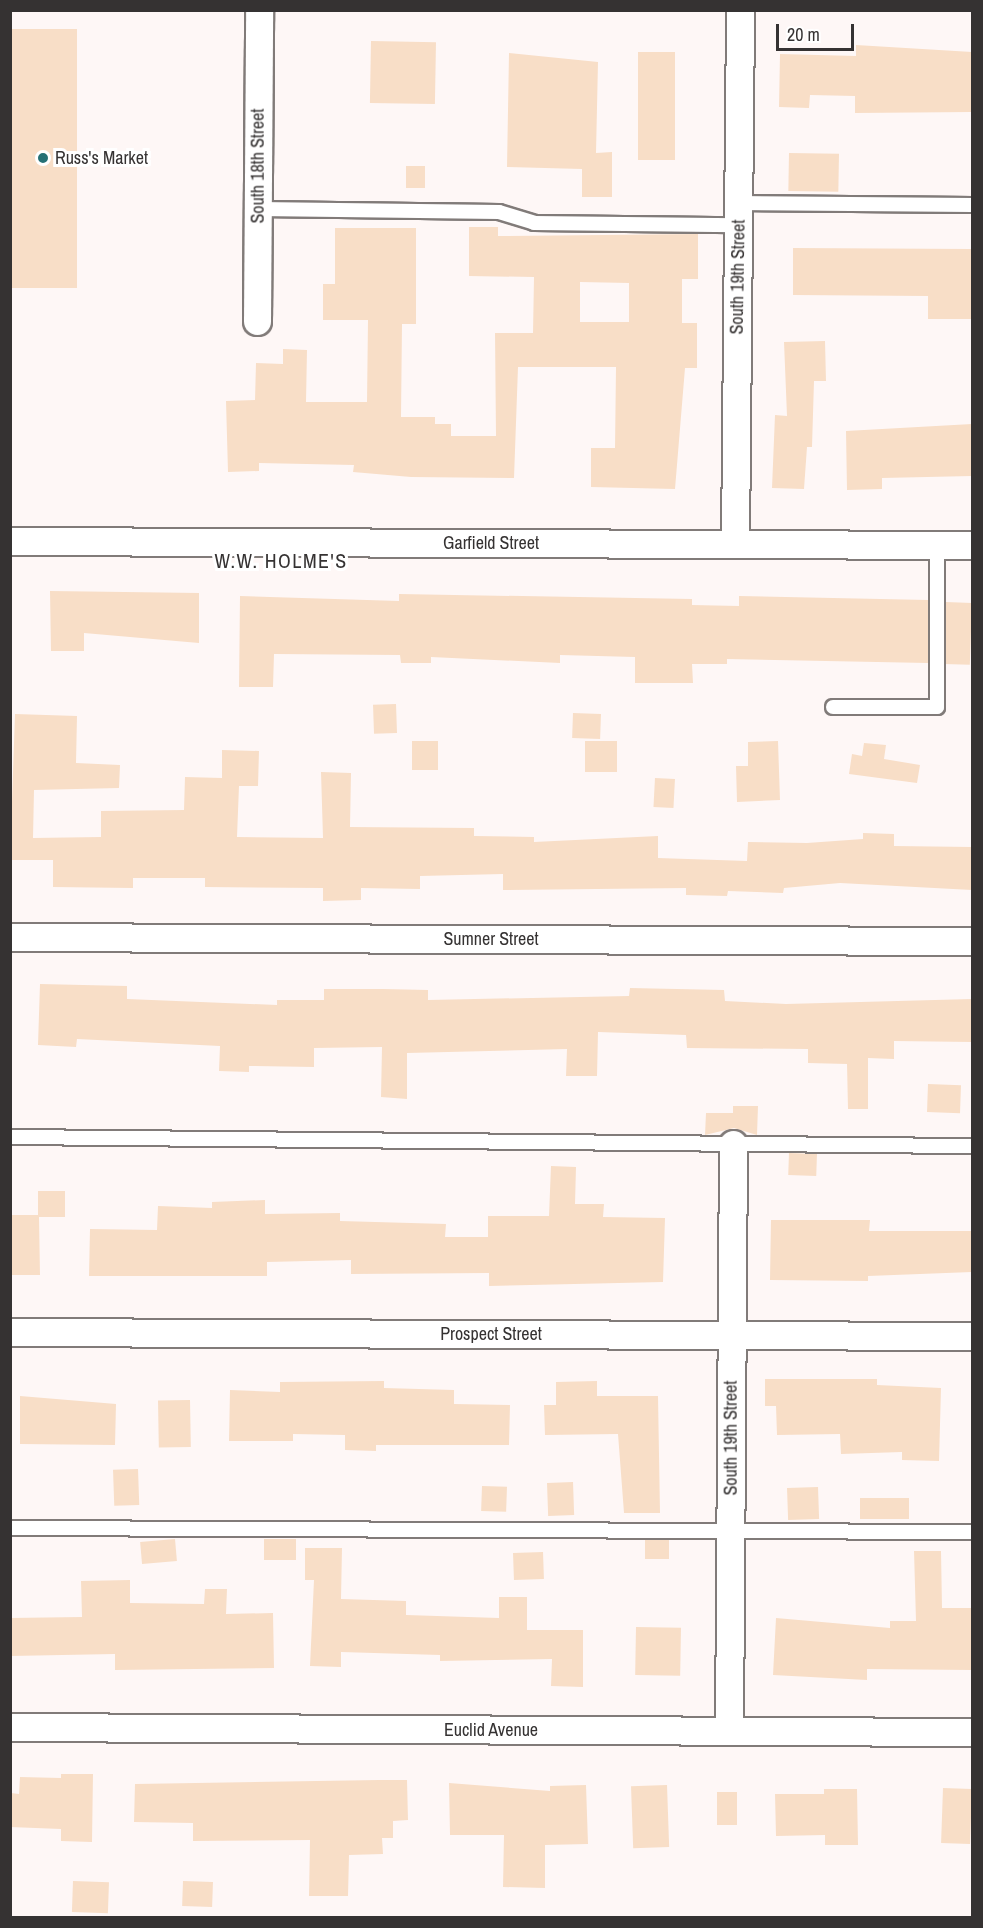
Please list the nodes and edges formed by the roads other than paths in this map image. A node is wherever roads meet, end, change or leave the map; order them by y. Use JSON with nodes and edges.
{"nodes":[{"id":1,"x":259,"y":10,"type":"edge"},
{"id":2,"x":740,"y":10,"type":"edge"},
{"id":3,"x":972,"y":205,"type":"edge"},
{"id":4,"x":258,"y":209,"type":"junction"},
{"id":5,"x":738,"y":214,"type":"junction"},
{"id":6,"x":257,"y":321,"type":"dead end"},
{"id":7,"x":10,"y":541,"type":"edge"},
{"id":8,"x":735,"y":544,"type":"junction"},
{"id":9,"x":937,"y":545,"type":"junction"},
{"id":10,"x":972,"y":545,"type":"edge"},
{"id":11,"x":833,"y":706,"type":"dead end"},
{"id":12,"x":10,"y":937,"type":"edge"},
{"id":13,"x":972,"y":940,"type":"edge"},
{"id":14,"x":10,"y":1137,"type":"edge"},
{"id":15,"x":733,"y":1144,"type":"junction"},
{"id":16,"x":972,"y":1146,"type":"edge"},
{"id":17,"x":10,"y":1332,"type":"edge"},
{"id":18,"x":732,"y":1335,"type":"junction"},
{"id":19,"x":972,"y":1336,"type":"edge"},
{"id":20,"x":10,"y":1528,"type":"edge"},
{"id":21,"x":730,"y":1531,"type":"junction"},
{"id":22,"x":972,"y":1532,"type":"edge"},
{"id":23,"x":10,"y":1727,"type":"edge"},
{"id":24,"x":729,"y":1731,"type":"junction"},
{"id":25,"x":972,"y":1732,"type":"edge"}],
"edges":[{"from":1,"to":4,"type":"street","name":"South 18th Street"},
{"from":2,"to":5,"type":"street","name":"South 19th Street"},
{"from":3,"to":5,"type":"lane"},
{"from":4,"to":5,"type":"lane"},
{"from":4,"to":6,"type":"street","name":"South 18th Street"},
{"from":5,"to":8,"type":"street","name":"South 19th Street"},
{"from":7,"to":8,"type":"street","name":"Garfield Street"},
{"from":8,"to":9,"type":"street","name":"Garfield Street"},
{"from":9,"to":10,"type":"street","name":"Garfield Street"},
{"from":9,"to":11,"type":"lane"},
{"from":12,"to":13,"type":"street","name":"Sumner Street"},
{"from":14,"to":15,"type":"lane"},
{"from":15,"to":16,"type":"lane"},
{"from":15,"to":18,"type":"street","name":"South 19th Street"},
{"from":17,"to":18,"type":"street","name":"Prospect Street"},
{"from":18,"to":19,"type":"street","name":"Prospect Street"},
{"from":18,"to":21,"type":"street","name":"South 19th Street"},
{"from":20,"to":21,"type":"lane"},
{"from":21,"to":22,"type":"lane"},
{"from":21,"to":24,"type":"street","name":"South 19th Street"},
{"from":23,"to":24,"type":"street","name":"Euclid Avenue"},
{"from":24,"to":25,"type":"street","name":"Euclid Avenue"}]}
